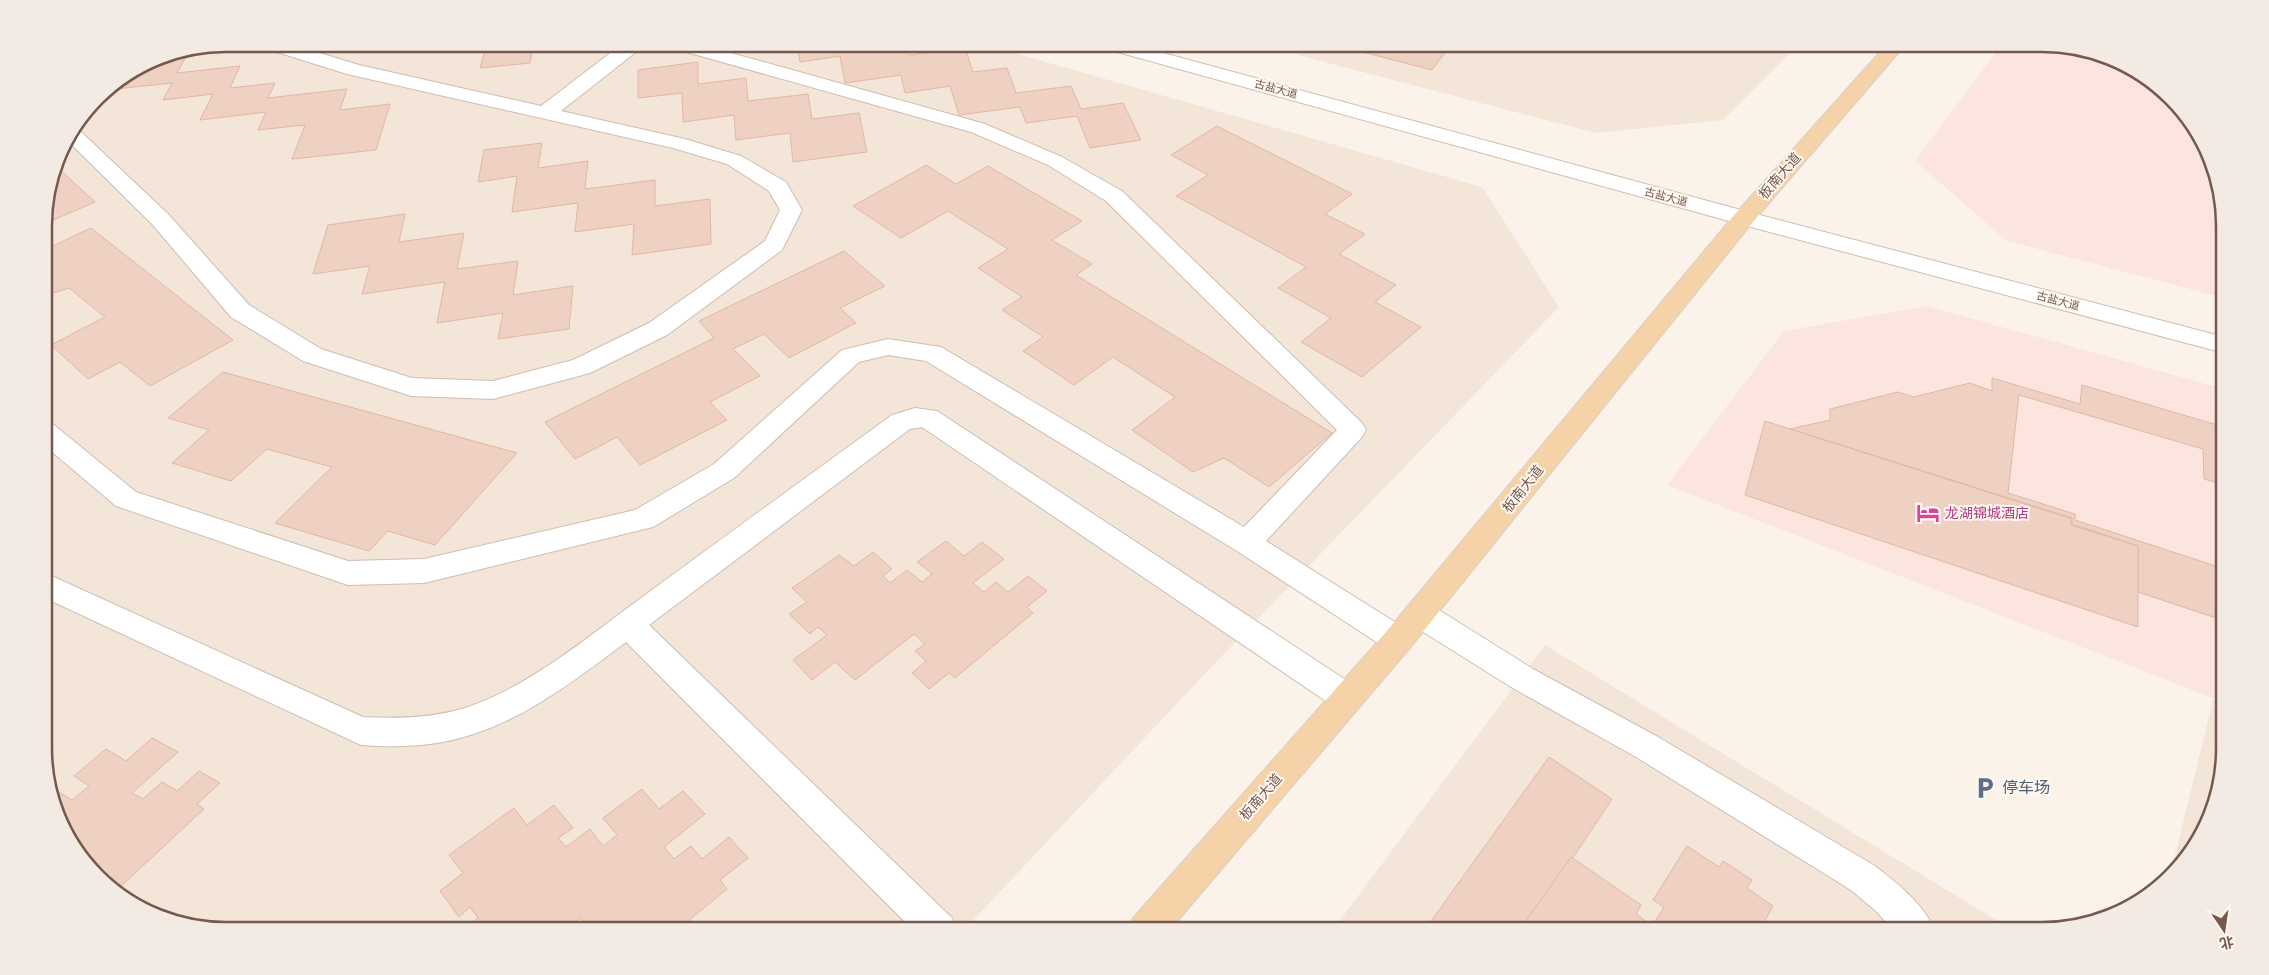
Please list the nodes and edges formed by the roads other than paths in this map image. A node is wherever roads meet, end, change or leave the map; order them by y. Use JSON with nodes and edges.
{"nodes":[{"id":1,"x":297,"y":52,"type":"edge"},
{"id":2,"x":624,"y":52,"type":"edge"},
{"id":3,"x":731,"y":52,"type":"edge"},
{"id":4,"x":1139,"y":52,"type":"edge"},
{"id":5,"x":1890,"y":52,"type":"edge"},
{"id":6,"x":545,"y":113,"type":"junction"},
{"id":7,"x":77,"y":139,"type":"edge"},
{"id":8,"x":1744,"y":218,"type":"junction"},
{"id":9,"x":2216,"y":343,"type":"edge"},
{"id":10,"x":53,"y":438,"type":"edge"},
{"id":11,"x":1246,"y":543,"type":"junction"},
{"id":12,"x":52,"y":588,"type":"edge"},
{"id":13,"x":1420,"y":614,"type":"junction"},
{"id":14,"x":628,"y":624,"type":"junction"},
{"id":15,"x":1398,"y":640,"type":"junction"},
{"id":16,"x":1347,"y":698,"type":"junction"},
{"id":17,"x":930,"y":922,"type":"edge"},
{"id":18,"x":1154,"y":922,"type":"edge"},
{"id":19,"x":1909,"y":922,"type":"edge"}],
"edges":[{"from":1,"to":6,"type":"street"},
{"from":2,"to":6,"type":"street"},
{"from":3,"to":11,"type":"street"},
{"from":4,"to":8,"type":"street","name":"古盐大道"},
{"from":5,"to":8,"type":"main road","name":"板南大道"},
{"from":6,"to":7,"type":"street"},
{"from":8,"to":9,"type":"street","name":"古盐大道"},
{"from":8,"to":13,"type":"main road","name":"板南大道"},
{"from":10,"to":11,"type":"street"},
{"from":11,"to":15,"type":"street"},
{"from":12,"to":14,"type":"street"},
{"from":13,"to":15,"type":"main road","name":"板南大道"},
{"from":13,"to":19,"type":"street"},
{"from":14,"to":16,"type":"street"},
{"from":14,"to":17,"type":"street"},
{"from":15,"to":16,"type":"main road","name":"板南大道"},
{"from":16,"to":18,"type":"main road","name":"板南大道"}]}
